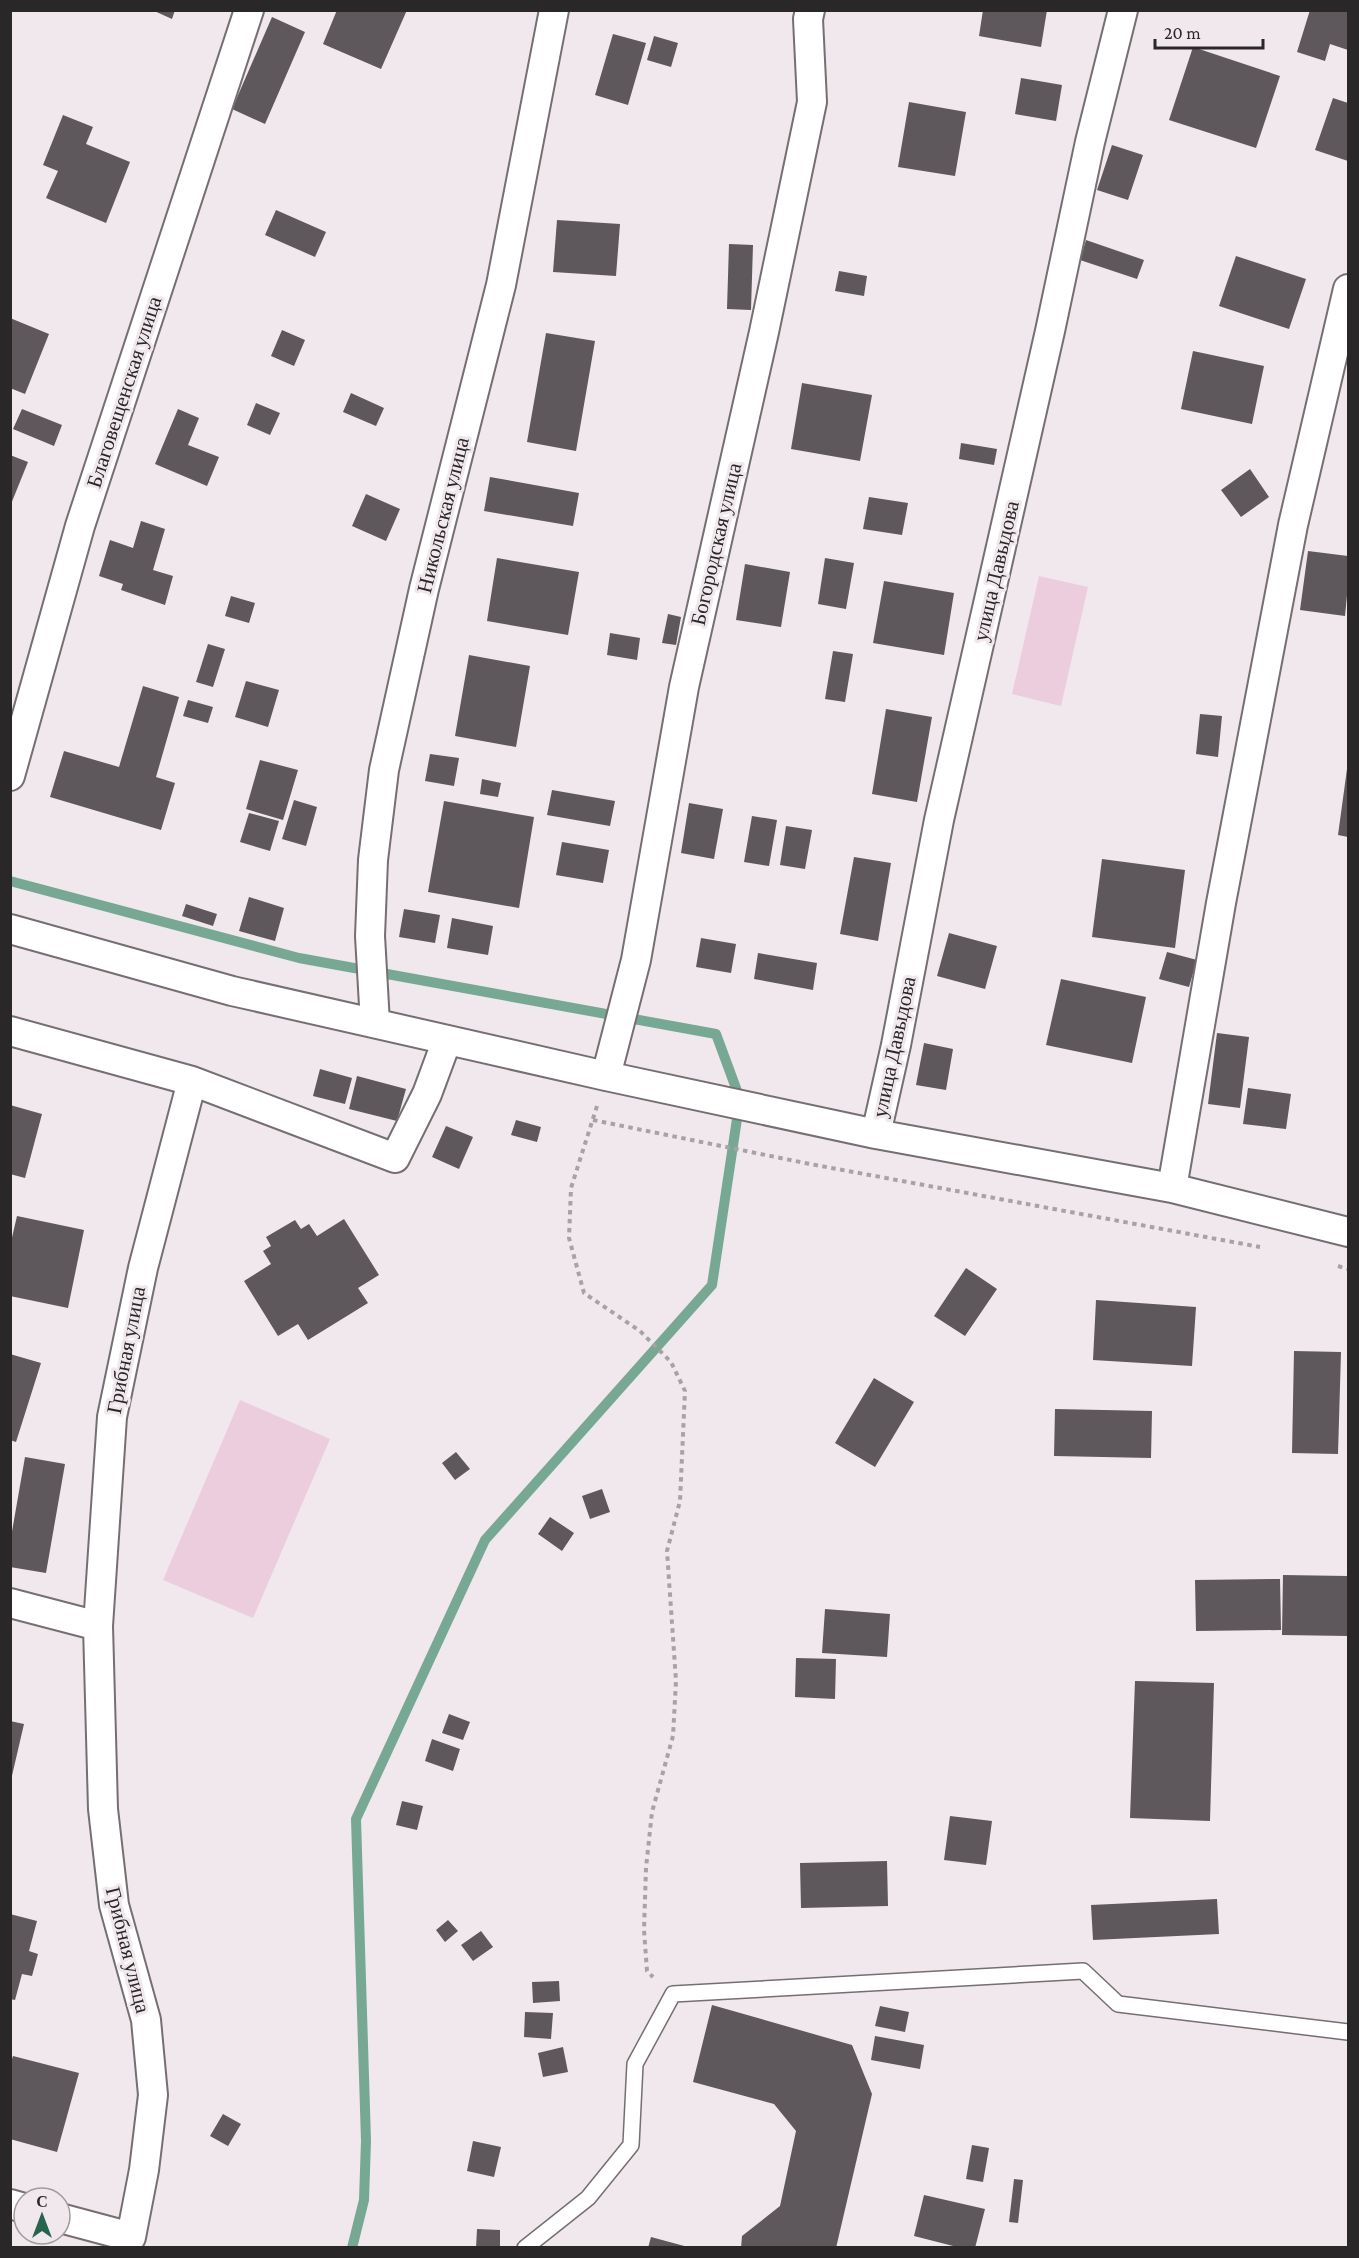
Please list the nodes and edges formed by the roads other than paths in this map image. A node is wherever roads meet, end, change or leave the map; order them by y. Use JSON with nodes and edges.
{"nodes":[{"id":1,"x":249,"y":10,"type":"edge"},
{"id":2,"x":554,"y":10,"type":"edge"},
{"id":3,"x":810,"y":10,"type":"edge"},
{"id":4,"x":1123,"y":10,"type":"edge"},
{"id":5,"x":1348,"y":289,"type":"edge"},
{"id":6,"x":10,"y":776,"type":"edge"},
{"id":7,"x":10,"y":929,"type":"edge"},
{"id":8,"x":375,"y":1023,"type":"junction"},
{"id":9,"x":10,"y":1031,"type":"edge"},
{"id":10,"x":447,"y":1040,"type":"junction"},
{"id":11,"x":606,"y":1076,"type":"junction"},
{"id":12,"x":192,"y":1081,"type":"junction"},
{"id":13,"x":876,"y":1134,"type":"junction"},
{"id":14,"x":1172,"y":1188,"type":"junction"},
{"id":15,"x":1348,"y":1232,"type":"edge"},
{"id":16,"x":10,"y":1603,"type":"edge"},
{"id":17,"x":98,"y":1626,"type":"junction"},
{"id":18,"x":1348,"y":2032,"type":"edge"},
{"id":19,"x":72,"y":2222,"type":"edge"},
{"id":20,"x":128,"y":2242,"type":"edge"},
{"id":21,"x":525,"y":2247,"type":"edge"}],
"edges":[{"from":1,"to":6,"type":"street","name":"Благовещенская улица"},
{"from":2,"to":8,"type":"street","name":"Никольская улица"},
{"from":3,"to":11,"type":"street","name":"Богородская улица"},
{"from":4,"to":13,"type":"street","name":"улица Давыдова"},
{"from":5,"to":14,"type":"street"},
{"from":7,"to":8,"type":"street"},
{"from":8,"to":10,"type":"street"},
{"from":9,"to":12,"type":"street"},
{"from":10,"to":11,"type":"street"},
{"from":10,"to":12,"type":"street"},
{"from":11,"to":13,"type":"street"},
{"from":12,"to":17,"type":"street","name":"Грибная улица"},
{"from":13,"to":14,"type":"street"},
{"from":14,"to":15,"type":"street"},
{"from":16,"to":17,"type":"street"},
{"from":17,"to":20,"type":"street","name":"Грибная улица"},
{"from":18,"to":21,"type":"lane"},
{"from":19,"to":20,"type":"street","name":"Грибная улица"}]}
